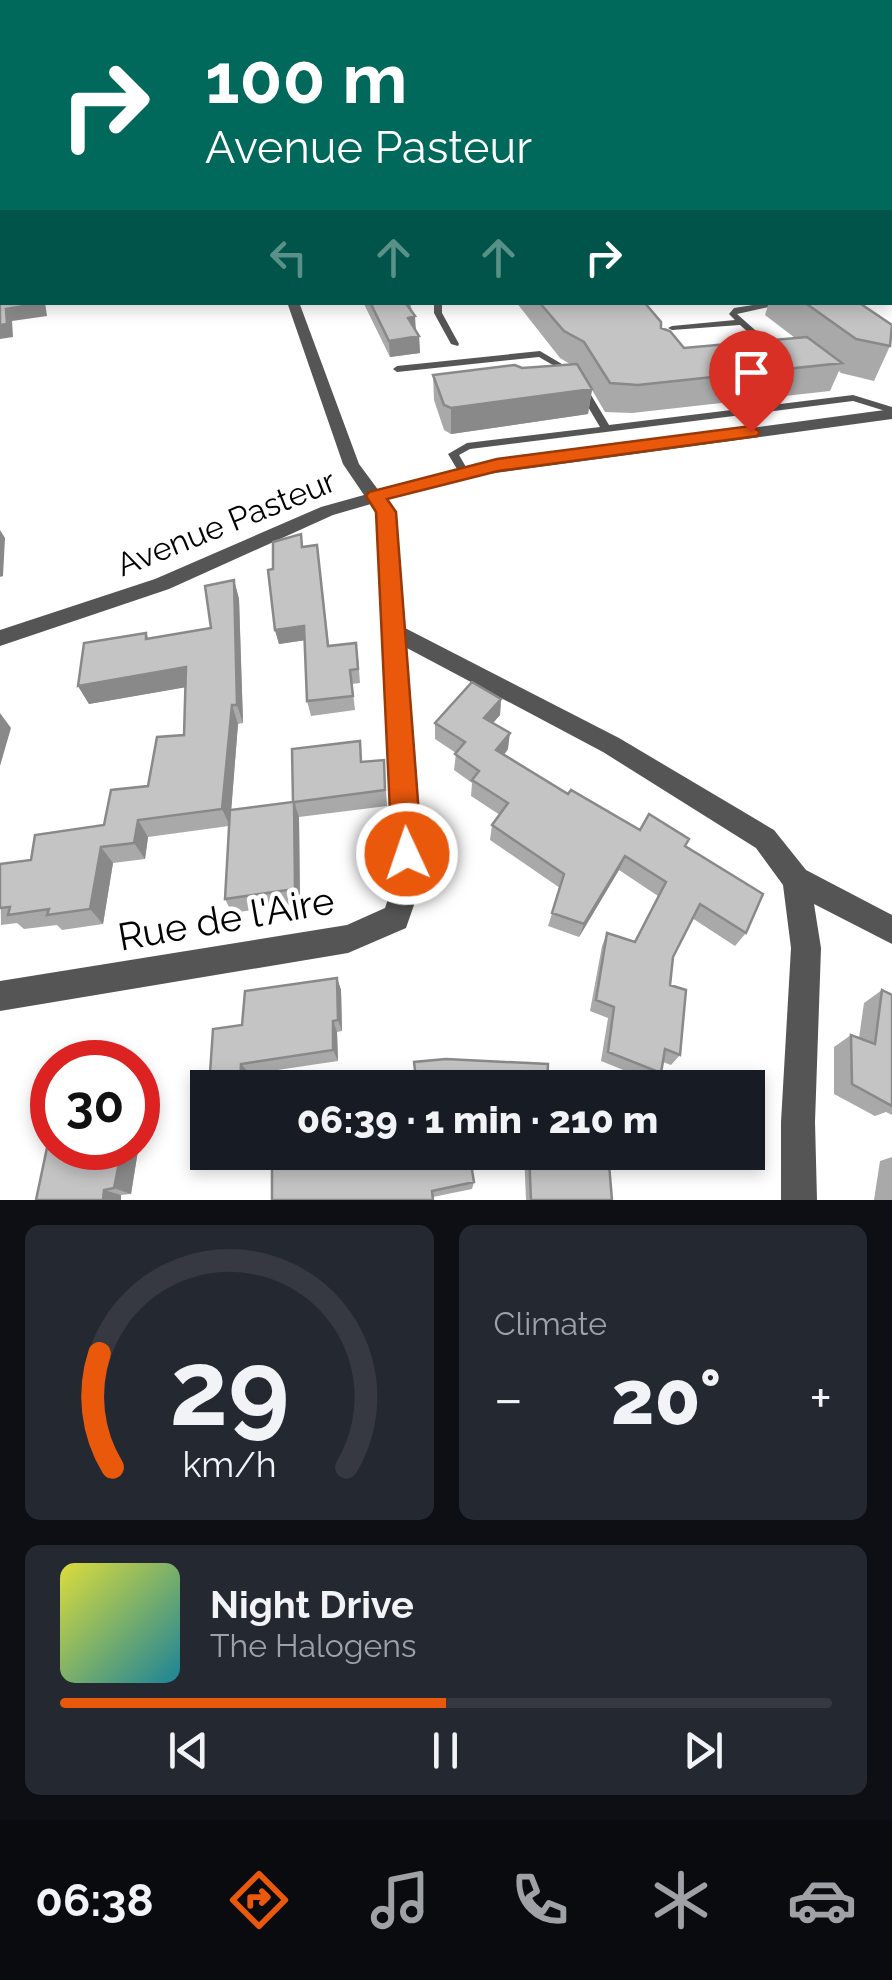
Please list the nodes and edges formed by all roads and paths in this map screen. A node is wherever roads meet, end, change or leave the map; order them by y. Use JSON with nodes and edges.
{"nodes":[{"id":1,"x":294,"y":305,"type":"edge"},
{"id":2,"x":438,"y":305,"type":"edge"},
{"id":3,"x":769,"y":305,"type":"edge"},
{"id":4,"x":742,"y":322,"type":"junction"},
{"id":5,"x":672,"y":328,"type":"edge"},
{"id":6,"x":455,"y":344,"type":"dead end"},
{"id":7,"x":728,"y":345,"type":"edge"},
{"id":8,"x":398,"y":369,"type":"dead end"},
{"id":9,"x":892,"y":412,"type":"edge"},
{"id":10,"x":605,"y":427,"type":"junction"},
{"id":11,"x":464,"y":472,"type":"junction"},
{"id":12,"x":376,"y":496,"type":"junction"},
{"id":13,"x":394,"y":632,"type":"junction"},
{"id":14,"x":0,"y":638,"type":"edge"},
{"id":15,"x":796,"y":880,"type":"junction"},
{"id":16,"x":892,"y":930,"type":"edge"},
{"id":17,"x":0,"y":996,"type":"edge"},
{"id":18,"x":799,"y":1200,"type":"edge"}],
"edges":[{"from":1,"to":12,"type":"street"},
{"from":2,"to":6,"type":"lane"},
{"from":3,"to":4,"type":"lane"},
{"from":4,"to":5,"type":"lane"},
{"from":4,"to":7,"type":"lane"},
{"from":8,"to":10,"type":"lane"},
{"from":9,"to":10,"type":"lane"},
{"from":9,"to":11,"type":"street","name":"Avenue Pasteur"},
{"from":10,"to":11,"type":"lane"},
{"from":11,"to":12,"type":"street","name":"Avenue Pasteur"},
{"from":12,"to":13,"type":"street","name":"Rue de l'Aire"},
{"from":12,"to":14,"type":"street","name":"Avenue Pasteur"},
{"from":13,"to":15,"type":"street"},
{"from":13,"to":17,"type":"street","name":"Rue de l'Aire"},
{"from":15,"to":16,"type":"street"},
{"from":15,"to":18,"type":"street"}]}
